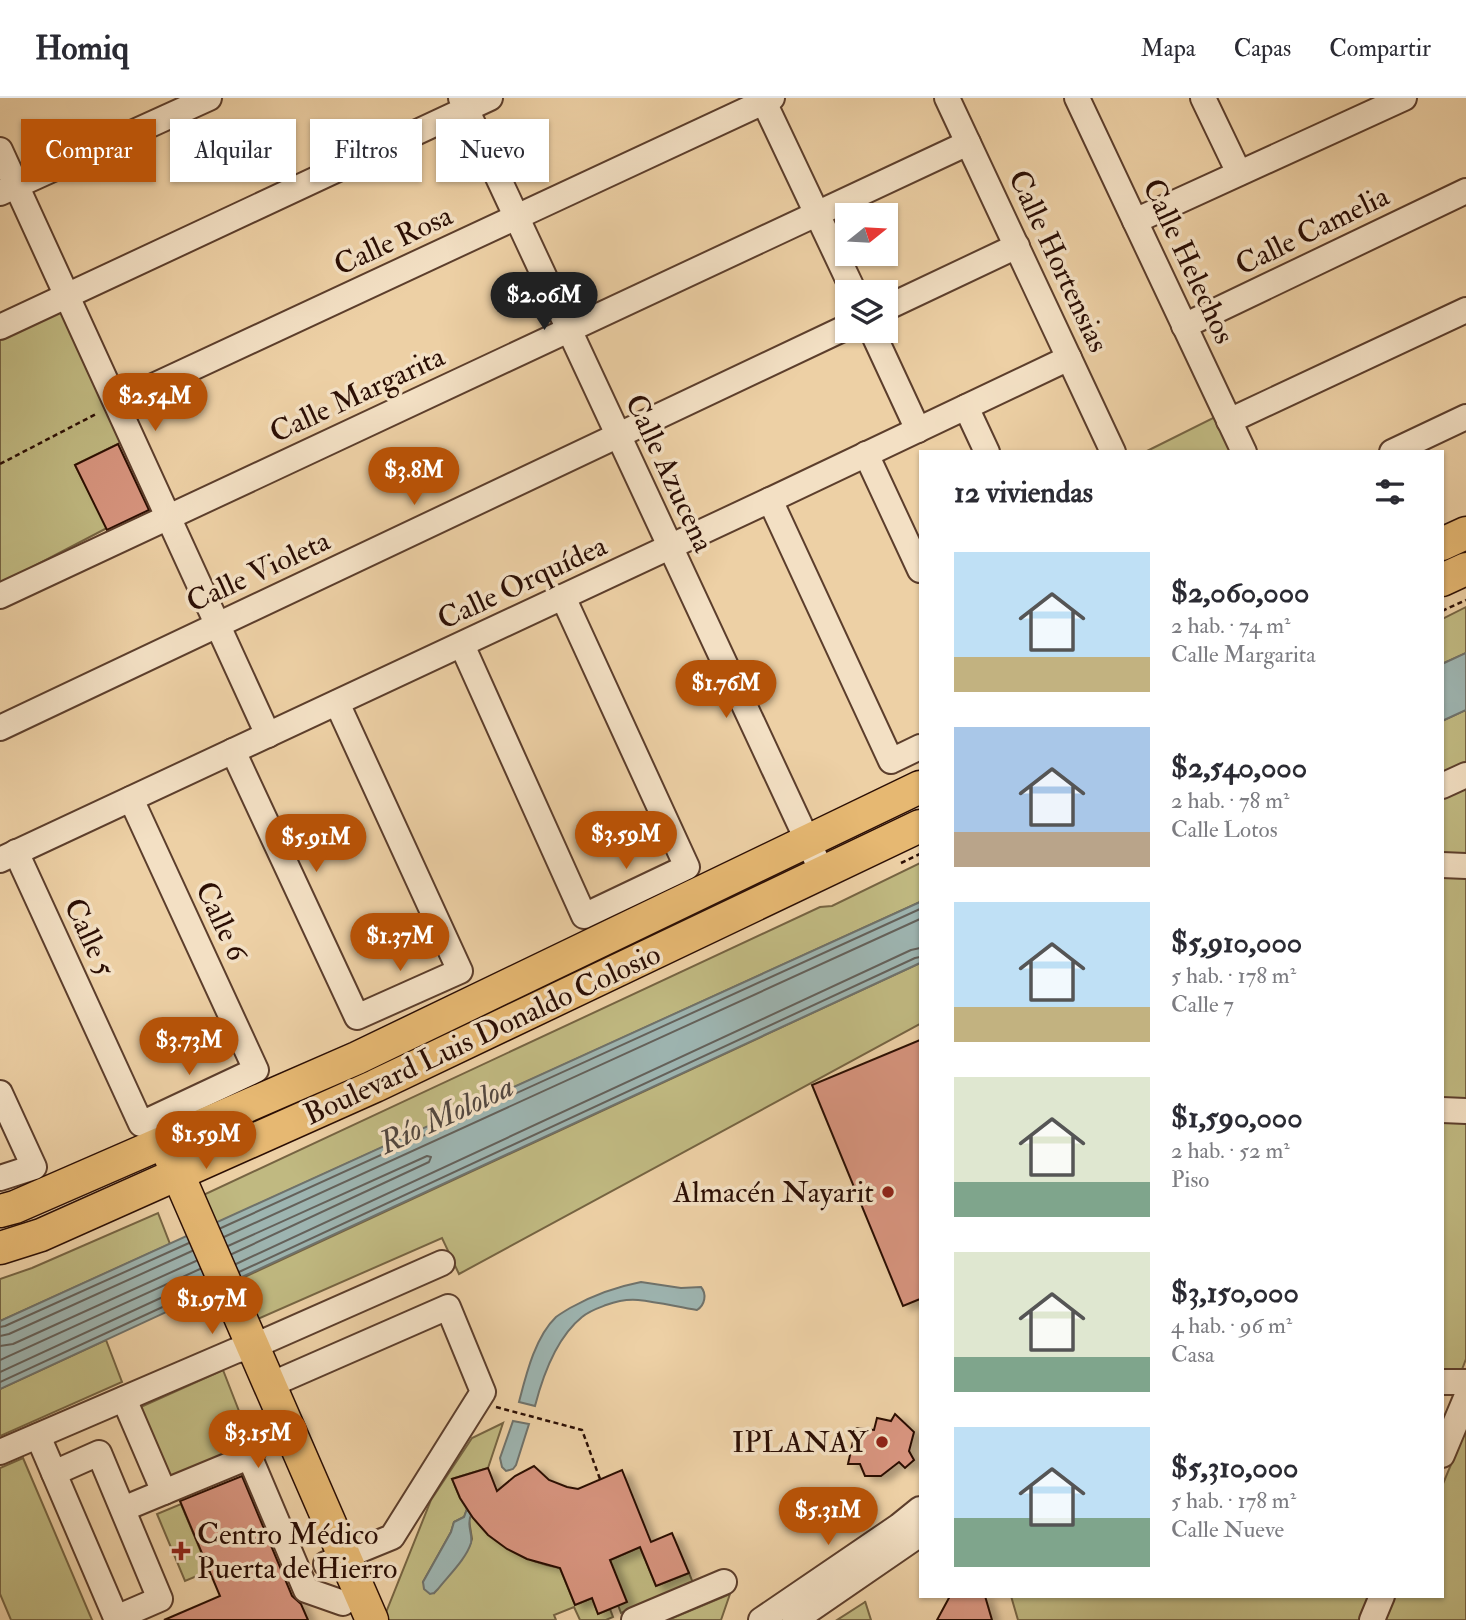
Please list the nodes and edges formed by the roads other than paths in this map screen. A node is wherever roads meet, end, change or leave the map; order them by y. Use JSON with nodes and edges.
{"nodes":[{"id":1,"x":209,"y":98,"type":"edge"},
{"id":2,"x":490,"y":98,"type":"edge"},
{"id":3,"x":947,"y":98,"type":"edge"},
{"id":4,"x":1077,"y":98,"type":"edge"},
{"id":5,"x":1203,"y":98,"type":"edge"},
{"id":6,"x":1404,"y":98,"type":"edge"},
{"id":7,"x":768,"y":100,"type":"edge"},
{"id":8,"x":463,"y":104,"type":"edge"},
{"id":9,"x":968,"y":143,"type":"junction"},
{"id":10,"x":0,"y":150,"type":"edge"},
{"id":11,"x":1239,"y":173,"type":"junction"},
{"id":12,"x":8,"y":189,"type":"edge"},
{"id":13,"x":1466,"y":191,"type":"edge"},
{"id":14,"x":816,"y":214,"type":"junction"},
{"id":15,"x":516,"y":217,"type":"junction"},
{"id":16,"x":1135,"y":221,"type":"junction"},
{"id":17,"x":1017,"y":246,"type":"junction"},
{"id":18,"x":847,"y":280,"type":"edge"},
{"id":19,"x":66,"y":296,"type":"junction"},
{"id":20,"x":898,"y":303,"type":"edge"},
{"id":21,"x":1466,"y":310,"type":"edge"},
{"id":22,"x":1184,"y":326,"type":"junction"},
{"id":23,"x":0,"y":327,"type":"edge"},
{"id":24,"x":568,"y":330,"type":"junction"},
{"id":25,"x":835,"y":333,"type":"edge"},
{"id":26,"x":878,"y":343,"type":"edge"},
{"id":27,"x":1069,"y":358,"type":"junction"},
{"id":28,"x":117,"y":403,"type":"junction"},
{"id":29,"x":966,"y":407,"type":"junction"},
{"id":30,"x":1466,"y":417,"type":"edge"},
{"id":31,"x":1229,"y":421,"type":"junction"},
{"id":32,"x":919,"y":430,"type":"junction"},
{"id":33,"x":617,"y":435,"type":"junction"},
{"id":34,"x":986,"y":450,"type":"edge"},
{"id":35,"x":1112,"y":450,"type":"edge"},
{"id":36,"x":1243,"y":450,"type":"edge"},
{"id":37,"x":1396,"y":450,"type":"edge"},
{"id":38,"x":866,"y":454,"type":"junction"},
{"id":39,"x":770,"y":500,"type":"junction"},
{"id":40,"x":169,"y":517,"type":"junction"},
{"id":41,"x":1466,"y":533,"type":"edge"},
{"id":42,"x":1444,"y":543,"type":"edge"},
{"id":43,"x":669,"y":547,"type":"junction"},
{"id":44,"x":919,"y":568,"type":"edge"},
{"id":45,"x":1466,"y":569,"type":"edge"},
{"id":46,"x":1444,"y":579,"type":"edge"},
{"id":47,"x":0,"y":596,"type":"edge"},
{"id":48,"x":563,"y":597,"type":"junction"},
{"id":49,"x":218,"y":625,"type":"junction"},
{"id":50,"x":462,"y":645,"type":"junction"},
{"id":51,"x":337,"y":703,"type":"junction"},
{"id":52,"x":0,"y":728,"type":"edge"},
{"id":53,"x":268,"y":735,"type":"junction"},
{"id":54,"x":919,"y":747,"type":"edge"},
{"id":55,"x":233,"y":751,"type":"junction"},
{"id":56,"x":1466,"y":775,"type":"edge"},
{"id":57,"x":1444,"y":785,"type":"edge"},
{"id":58,"x":919,"y":787,"type":"edge"},
{"id":59,"x":131,"y":799,"type":"junction"},
{"id":60,"x":919,"y":826,"type":"edge"},
{"id":61,"x":807,"y":840,"type":"junction"},
{"id":62,"x":8,"y":856,"type":"edge"},
{"id":63,"x":1444,"y":865,"type":"edge"},
{"id":64,"x":1466,"y":866,"type":"edge"},
{"id":65,"x":823,"y":874,"type":"junction"},
{"id":66,"x":0,"y":1093,"type":"edge"},
{"id":67,"x":1444,"y":1110,"type":"edge"},
{"id":68,"x":1466,"y":1111,"type":"edge"},
{"id":69,"x":151,"y":1139,"type":"junction"},
{"id":70,"x":0,"y":1178,"type":"edge"},
{"id":71,"x":170,"y":1178,"type":"junction"},
{"id":72,"x":0,"y":1211,"type":"edge"},
{"id":73,"x":0,"y":1248,"type":"edge"},
{"id":74,"x":442,"y":1263,"type":"dead end"},
{"id":75,"x":245,"y":1349,"type":"junction"},
{"id":76,"x":1444,"y":1381,"type":"edge"},
{"id":77,"x":1466,"y":1382,"type":"edge"},
{"id":78,"x":270,"y":1385,"type":"junction"},
{"id":79,"x":1466,"y":1398,"type":"edge"},
{"id":80,"x":124,"y":1399,"type":"junction"},
{"id":81,"x":68,"y":1423,"type":"junction"},
{"id":82,"x":266,"y":1424,"type":"junction"},
{"id":83,"x":38,"y":1436,"type":"junction"},
{"id":84,"x":1444,"y":1450,"type":"edge"},
{"id":85,"x":0,"y":1452,"type":"edge"},
{"id":86,"x":251,"y":1456,"type":"junction"},
{"id":87,"x":83,"y":1460,"type":"junction"},
{"id":88,"x":54,"y":1473,"type":"junction"},
{"id":89,"x":163,"y":1492,"type":"junction"},
{"id":90,"x":123,"y":1509,"type":"junction"},
{"id":91,"x":919,"y":1510,"type":"edge"},
{"id":92,"x":919,"y":1535,"type":"edge"},
{"id":93,"x":335,"y":1560,"type":"junction"},
{"id":94,"x":724,"y":1583,"type":"dead end"},
{"id":95,"x":1381,"y":1598,"type":"edge"},
{"id":96,"x":347,"y":1611,"type":"edge"},
{"id":97,"x":147,"y":1613,"type":"edge"},
{"id":98,"x":117,"y":1619,"type":"edge"},
{"id":99,"x":372,"y":1620,"type":"edge"},
{"id":100,"x":634,"y":1620,"type":"edge"},
{"id":101,"x":761,"y":1620,"type":"edge"},
{"id":102,"x":795,"y":1620,"type":"edge"},
{"id":103,"x":1372,"y":1620,"type":"edge"}],
"edges":[{"from":1,"to":12,"type":"street"},
{"from":2,"to":8,"type":"street"},
{"from":3,"to":9,"type":"street","name":"Calle Hortensias"},
{"from":4,"to":16,"type":"street","name":"Calle Helechos"},
{"from":5,"to":11,"type":"street"},
{"from":6,"to":11,"type":"street"},
{"from":7,"to":14,"type":"street"},
{"from":7,"to":15,"type":"street","name":"Calle Rosa"},
{"from":8,"to":15,"type":"street","name":"Calle Azucena"},
{"from":8,"to":19,"type":"street"},
{"from":9,"to":14,"type":"street","name":"Calle Margarita"},
{"from":9,"to":17,"type":"street","name":"Calle Hortensias"},
{"from":10,"to":12,"type":"street"},
{"from":11,"to":16,"type":"street"},
{"from":12,"to":19,"type":"street"},
{"from":13,"to":22,"type":"street","name":"Calle Camelia"},
{"from":14,"to":18,"type":"street"},
{"from":14,"to":24,"type":"street","name":"Calle Margarita"},
{"from":15,"to":24,"type":"street","name":"Calle Azucena"},
{"from":15,"to":28,"type":"street","name":"Calle Rosa"},
{"from":16,"to":22,"type":"street","name":"Calle Helechos"},
{"from":17,"to":20,"type":"street"},
{"from":17,"to":27,"type":"street","name":"Calle Hortensias"},
{"from":19,"to":23,"type":"street"},
{"from":19,"to":28,"type":"street"},
{"from":21,"to":31,"type":"street"},
{"from":22,"to":31,"type":"street","name":"Calle Helechos"},
{"from":24,"to":33,"type":"street","name":"Calle Azucena"},
{"from":24,"to":40,"type":"street","name":"Calle Margarita"},
{"from":25,"to":33,"type":"street","name":"Calle Violeta"},
{"from":26,"to":32,"type":"street"},
{"from":27,"to":29,"type":"street","name":"Calle Orquídea"},
{"from":27,"to":35,"type":"street","name":"Calle Hortensias"},
{"from":28,"to":40,"type":"street"},
{"from":29,"to":32,"type":"street","name":"Calle Orquídea"},
{"from":29,"to":34,"type":"street"},
{"from":30,"to":37,"type":"street"},
{"from":31,"to":36,"type":"street","name":"Calle Helechos"},
{"from":32,"to":38,"type":"street","name":"Calle Orquídea"},
{"from":33,"to":43,"type":"street","name":"Calle Azucena"},
{"from":33,"to":49,"type":"street","name":"Calle Violeta"},
{"from":38,"to":39,"type":"street","name":"Calle Orquídea"},
{"from":38,"to":44,"type":"street"},
{"from":39,"to":43,"type":"street","name":"Calle Orquídea"},
{"from":39,"to":54,"type":"street"},
{"from":40,"to":47,"type":"street","name":"Calle Margarita"},
{"from":40,"to":49,"type":"street"},
{"from":41,"to":42,"type":"main road"},
{"from":43,"to":48,"type":"street","name":"Calle Orquídea"},
{"from":43,"to":61,"type":"street","name":"Calle Azucena"},
{"from":45,"to":46,"type":"main road"},
{"from":48,"to":50,"type":"street","name":"Calle Orquídea"},
{"from":48,"to":50,"type":"street"},
{"from":49,"to":52,"type":"street","name":"Calle Violeta"},
{"from":49,"to":53,"type":"street"},
{"from":50,"to":51,"type":"street","name":"Calle Orquídea"},
{"from":51,"to":53,"type":"street","name":"Calle Orquídea"},
{"from":51,"to":55,"type":"street"},
{"from":53,"to":55,"type":"street","name":"Calle Orquídea"},
{"from":55,"to":59,"type":"street","name":"Calle Orquídea"},
{"from":56,"to":57,"type":"street"},
{"from":58,"to":61,"type":"main road","name":"Boulevard Luis Donaldo Colosio"},
{"from":59,"to":62,"type":"street","name":"Calle Orquídea"},
{"from":59,"to":69,"type":"street","name":"Calle 6"},
{"from":60,"to":65,"type":"main road","name":"Boulevard Luis Donaldo Colosio"},
{"from":61,"to":65,"type":"street","name":"Calle Azucena"},
{"from":61,"to":69,"type":"main road","name":"Boulevard Luis Donaldo Colosio"},
{"from":62,"to":69,"type":"street","name":"Calle 5"},
{"from":63,"to":64,"type":"street"},
{"from":65,"to":71,"type":"main road","name":"Boulevard Luis Donaldo Colosio"},
{"from":66,"to":70,"type":"street"},
{"from":67,"to":68,"type":"street"},
{"from":69,"to":71,"type":"main road"},
{"from":69,"to":72,"type":"main road","name":"Boulevard Luis Donaldo Colosio"},
{"from":71,"to":73,"type":"main road","name":"Boulevard Luis Donaldo Colosio"},
{"from":71,"to":75,"type":"main road"},
{"from":74,"to":75,"type":"street"},
{"from":75,"to":78,"type":"main road"},
{"from":75,"to":80,"type":"street"},
{"from":75,"to":82,"type":"main road"},
{"from":76,"to":77,"type":"street"},
{"from":78,"to":93,"type":"main road"},
{"from":78,"to":93,"type":"street"},
{"from":79,"to":84,"type":"street"},
{"from":80,"to":81,"type":"street"},
{"from":80,"to":89,"type":"street"},
{"from":81,"to":83,"type":"street"},
{"from":81,"to":87,"type":"street"},
{"from":82,"to":86,"type":"street"},
{"from":82,"to":93,"type":"main road"},
{"from":83,"to":85,"type":"street"},
{"from":83,"to":88,"type":"street"},
{"from":86,"to":89,"type":"street"},
{"from":86,"to":96,"type":"street"},
{"from":87,"to":88,"type":"street"},
{"from":87,"to":90,"type":"street"},
{"from":88,"to":98,"type":"street"},
{"from":89,"to":90,"type":"street"},
{"from":90,"to":97,"type":"street"},
{"from":91,"to":101,"type":"street"},
{"from":92,"to":102,"type":"street"},
{"from":93,"to":96,"type":"main road"},
{"from":93,"to":99,"type":"main road"},
{"from":94,"to":100,"type":"street"},
{"from":95,"to":103,"type":"street"},
{"from":97,"to":98,"type":"street"}]}
